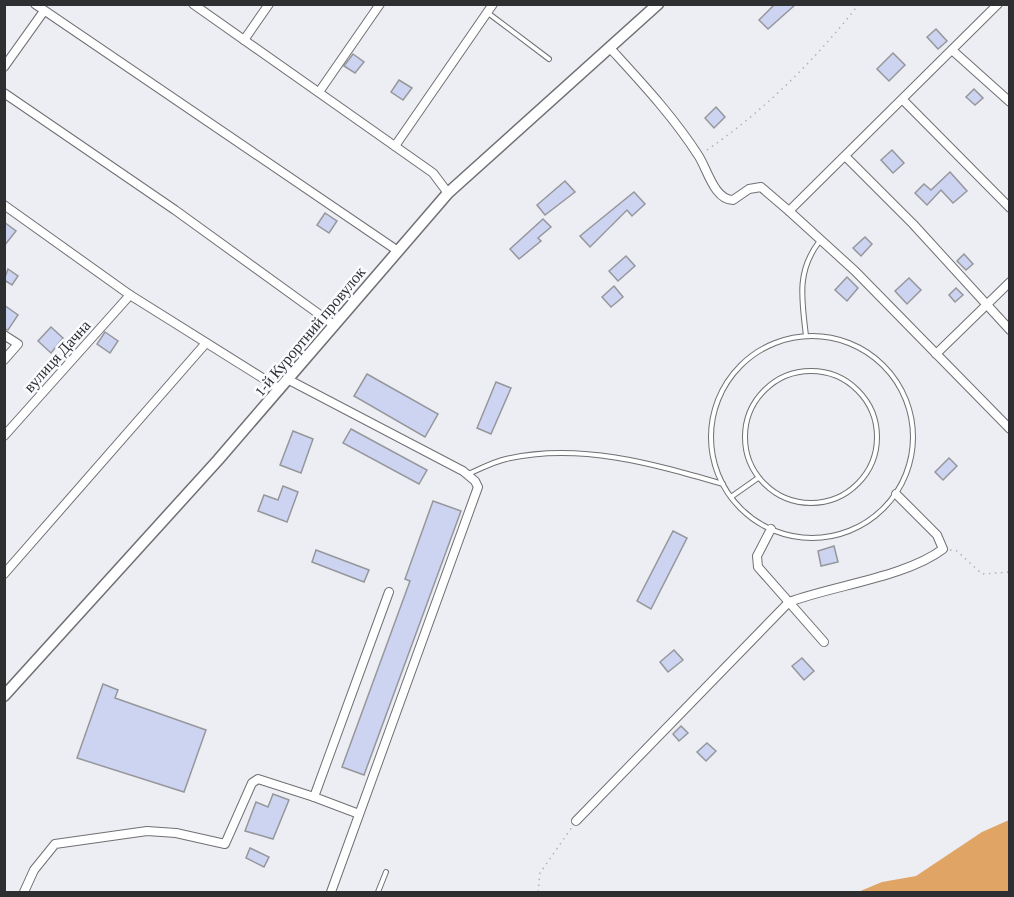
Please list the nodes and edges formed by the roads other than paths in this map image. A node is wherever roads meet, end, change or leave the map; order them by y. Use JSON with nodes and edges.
{"nodes":[{"id":1,"x":35,"y":4,"type":"edge"},
{"id":2,"x":193,"y":4,"type":"edge"},
{"id":3,"x":269,"y":4,"type":"edge"},
{"id":4,"x":380,"y":4,"type":"edge"},
{"id":5,"x":493,"y":4,"type":"edge"},
{"id":6,"x":658,"y":4,"type":"edge"},
{"id":7,"x":998,"y":4,"type":"edge"},
{"id":8,"x":44,"y":11,"type":"junction"},
{"id":9,"x":488,"y":12,"type":"junction"},
{"id":10,"x":244,"y":40,"type":"junction"},
{"id":11,"x":610,"y":48,"type":"junction"},
{"id":12,"x":952,"y":50,"type":"junction"},
{"id":13,"x":549,"y":59,"type":"dead end"},
{"id":14,"x":4,"y":67,"type":"edge"},
{"id":15,"x":319,"y":92,"type":"junction"},
{"id":16,"x":4,"y":93,"type":"edge"},
{"id":17,"x":903,"y":100,"type":"junction"},
{"id":18,"x":1010,"y":102,"type":"edge"},
{"id":19,"x":395,"y":146,"type":"junction"},
{"id":20,"x":846,"y":157,"type":"junction"},
{"id":21,"x":448,"y":193,"type":"junction"},
{"id":22,"x":4,"y":205,"type":"edge"},
{"id":23,"x":1010,"y":208,"type":"edge"},
{"id":24,"x":789,"y":211,"type":"junction"},
{"id":25,"x":819,"y":242,"type":"junction"},
{"id":26,"x":398,"y":252,"type":"junction"},
{"id":27,"x":1010,"y":282,"type":"edge"},
{"id":28,"x":129,"y":295,"type":"junction"},
{"id":29,"x":986,"y":305,"type":"junction"},
{"id":30,"x":334,"y":326,"type":"junction"},
{"id":31,"x":1010,"y":330,"type":"edge"},
{"id":32,"x":4,"y":335,"type":"edge"},
{"id":33,"x":806,"y":336,"type":"junction"},
{"id":34,"x":206,"y":343,"type":"junction"},
{"id":35,"x":936,"y":354,"type":"junction"},
{"id":36,"x":4,"y":360,"type":"edge"},
{"id":37,"x":289,"y":380,"type":"junction"},
{"id":38,"x":280,"y":389,"type":"junction"},
{"id":39,"x":1010,"y":429,"type":"edge"},
{"id":40,"x":4,"y":436,"type":"edge"},
{"id":41,"x":467,"y":474,"type":"junction"},
{"id":42,"x":758,"y":478,"type":"junction"},
{"id":43,"x":724,"y":484,"type":"junction"},
{"id":44,"x":896,"y":494,"type":"junction"},
{"id":45,"x":731,"y":497,"type":"junction"},
{"id":46,"x":771,"y":529,"type":"junction"},
{"id":47,"x":4,"y":574,"type":"edge"},
{"id":48,"x":389,"y":592,"type":"dead end"},
{"id":49,"x":789,"y":602,"type":"junction"},
{"id":50,"x":824,"y":642,"type":"dead end"},
{"id":51,"x":4,"y":696,"type":"edge"},
{"id":52,"x":314,"y":797,"type":"junction"},
{"id":53,"x":359,"y":814,"type":"junction"},
{"id":54,"x":576,"y":821,"type":"road end"},
{"id":55,"x":386,"y":872,"type":"dead end"},
{"id":56,"x":24,"y":892,"type":"edge"},
{"id":57,"x":331,"y":892,"type":"edge"},
{"id":58,"x":378,"y":892,"type":"edge"}],
"edges":[{"from":1,"to":8,"type":"street"},
{"from":2,"to":10,"type":"street"},
{"from":3,"to":10,"type":"street"},
{"from":4,"to":15,"type":"street"},
{"from":5,"to":9,"type":"street"},
{"from":6,"to":11,"type":"street","name":"1-й Курортний провулок"},
{"from":7,"to":12,"type":"street"},
{"from":8,"to":14,"type":"street"},
{"from":8,"to":26,"type":"street"},
{"from":9,"to":13,"type":"lane"},
{"from":9,"to":19,"type":"street"},
{"from":10,"to":15,"type":"street"},
{"from":11,"to":21,"type":"street","name":"1-й Курортний провулок"},
{"from":11,"to":24,"type":"street"},
{"from":12,"to":17,"type":"street"},
{"from":12,"to":18,"type":"street"},
{"from":15,"to":19,"type":"street"},
{"from":16,"to":30,"type":"street"},
{"from":17,"to":20,"type":"street"},
{"from":17,"to":23,"type":"street"},
{"from":19,"to":21,"type":"street"},
{"from":20,"to":24,"type":"street"},
{"from":20,"to":29,"type":"street"},
{"from":21,"to":26,"type":"street","name":"1-й Курортний провулок"},
{"from":22,"to":28,"type":"street"},
{"from":24,"to":25,"type":"street"},
{"from":25,"to":33,"type":"lane"},
{"from":25,"to":35,"type":"street"},
{"from":26,"to":30,"type":"street","name":"1-й Курортний провулок"},
{"from":27,"to":29,"type":"street"},
{"from":28,"to":34,"type":"street"},
{"from":28,"to":40,"type":"street","name":"вулиця Дачна"},
{"from":29,"to":31,"type":"street"},
{"from":29,"to":35,"type":"street"},
{"from":30,"to":37,"type":"street","name":"1-й Курортний провулок"},
{"from":32,"to":36,"type":"street"},
{"from":33,"to":43,"type":"lane"},
{"from":33,"to":44,"type":"lane"},
{"from":34,"to":38,"type":"street"},
{"from":34,"to":47,"type":"street"},
{"from":35,"to":39,"type":"street"},
{"from":37,"to":38,"type":"street","name":"1-й Курортний провулок"},
{"from":37,"to":41,"type":"street"},
{"from":38,"to":51,"type":"street","name":"1-й Курортний провулок"},
{"from":41,"to":43,"type":"lane"},
{"from":41,"to":53,"type":"street"},
{"from":42,"to":42,"type":"lane"},
{"from":42,"to":45,"type":"lane"},
{"from":43,"to":45,"type":"lane"},
{"from":44,"to":46,"type":"lane"},
{"from":44,"to":49,"type":"street"},
{"from":45,"to":46,"type":"lane"},
{"from":46,"to":49,"type":"street"},
{"from":48,"to":52,"type":"street"},
{"from":49,"to":50,"type":"street"},
{"from":49,"to":54,"type":"street"},
{"from":52,"to":53,"type":"street"},
{"from":52,"to":56,"type":"street"},
{"from":53,"to":57,"type":"street"},
{"from":55,"to":58,"type":"lane"}]}
